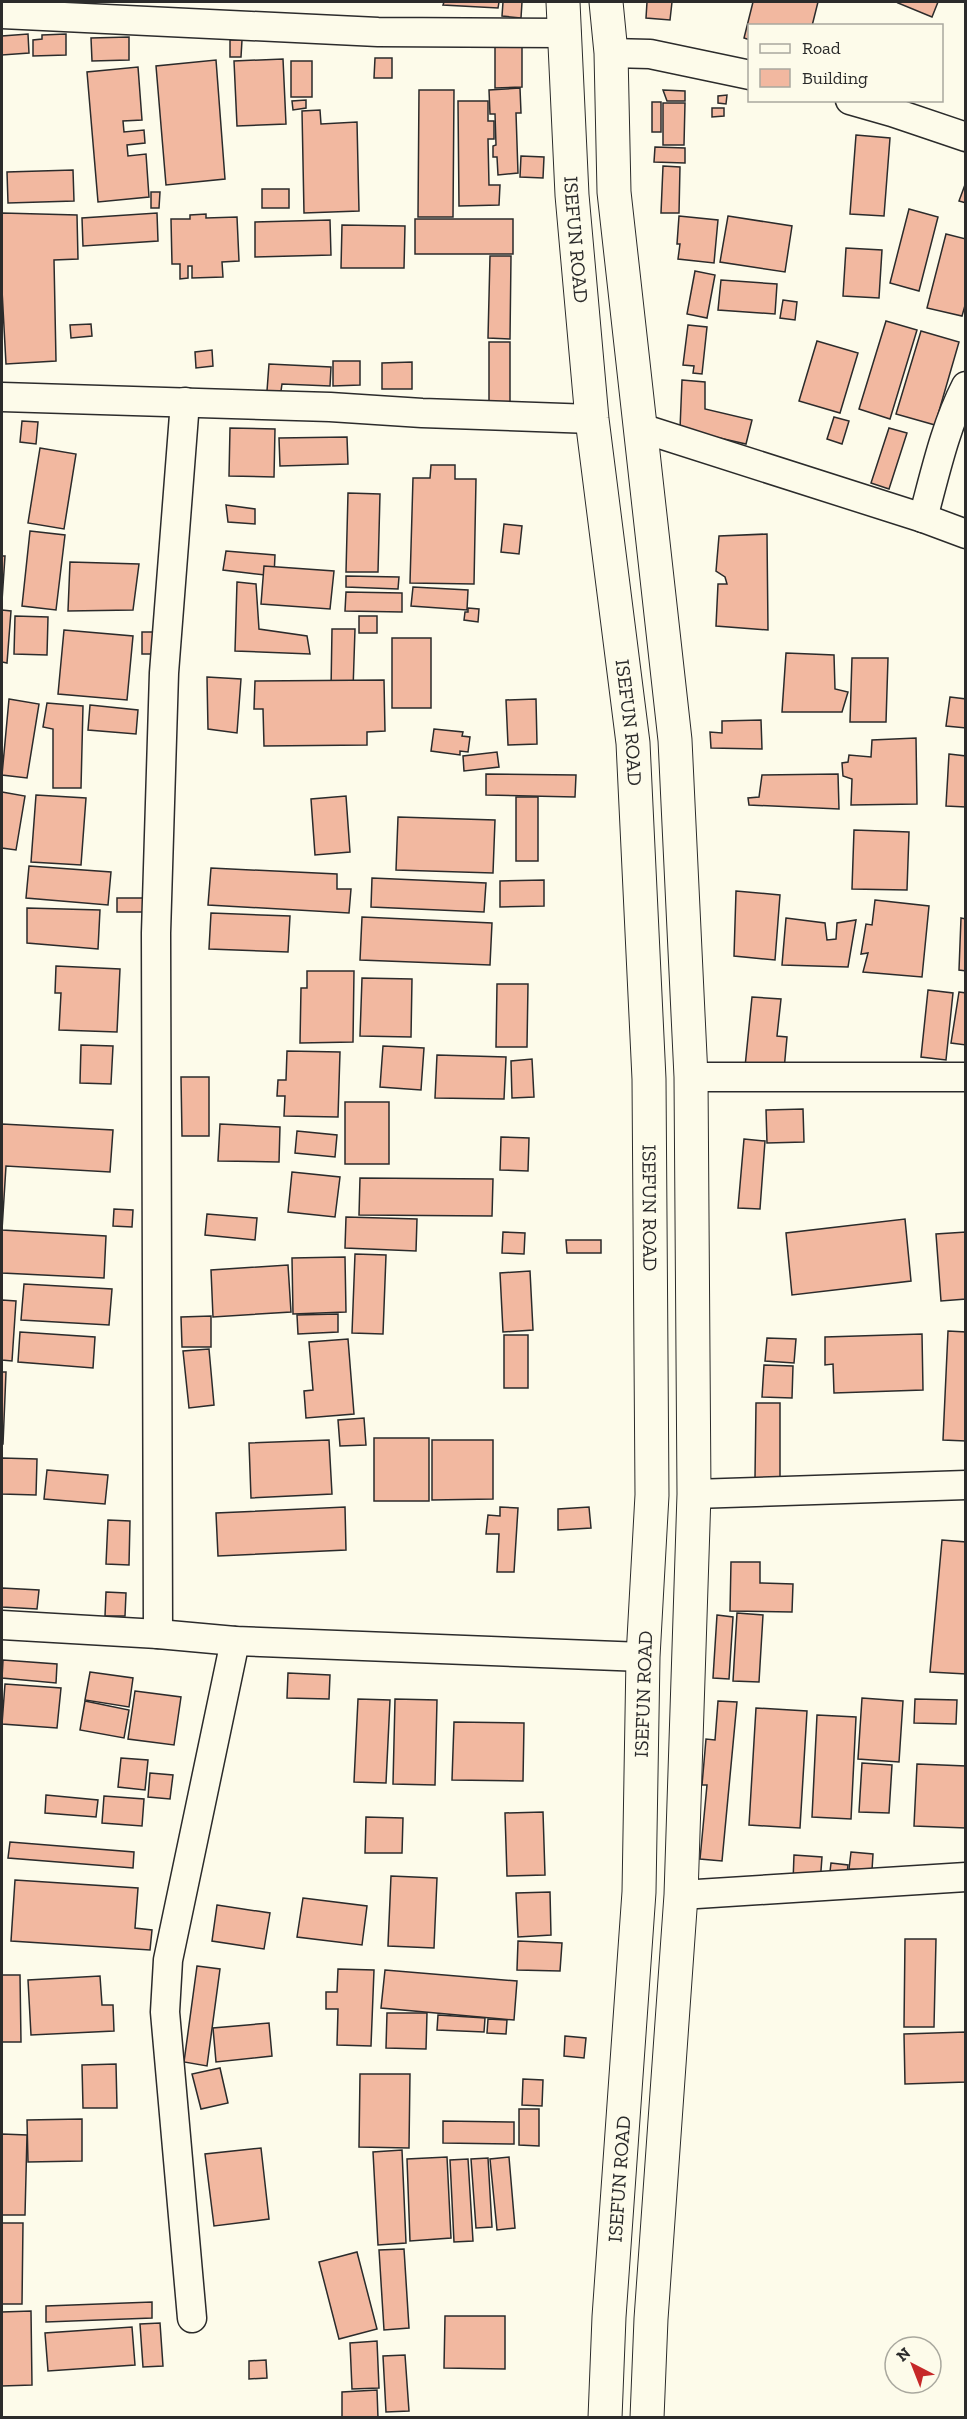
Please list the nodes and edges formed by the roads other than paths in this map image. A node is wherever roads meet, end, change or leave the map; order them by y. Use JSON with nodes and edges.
{"nodes":[{"id":1,"x":606,"y":2,"type":"edge"},
{"id":2,"x":2,"y":14,"type":"edge"},
{"id":3,"x":565,"y":17,"type":"edge"},
{"id":4,"x":611,"y":53,"type":"junction"},
{"id":5,"x":748,"y":75,"type":"edge"},
{"id":6,"x":857,"y":102,"type":"edge"},
{"id":7,"x":966,"y":138,"type":"edge"},
{"id":8,"x":966,"y":386,"type":"edge"},
{"id":9,"x":2,"y":397,"type":"edge"},
{"id":10,"x":185,"y":402,"type":"junction"},
{"id":11,"x":592,"y":419,"type":"junction"},
{"id":12,"x":641,"y":428,"type":"junction"},
{"id":13,"x":923,"y":518,"type":"junction"},
{"id":14,"x":966,"y":534,"type":"edge"},
{"id":15,"x":691,"y":1077,"type":"junction"},
{"id":16,"x":966,"y":1077,"type":"edge"},
{"id":17,"x":966,"y":1485,"type":"edge"},
{"id":18,"x":694,"y":1494,"type":"junction"},
{"id":19,"x":2,"y":1625,"type":"edge"},
{"id":20,"x":158,"y":1634,"type":"junction"},
{"id":21,"x":235,"y":1641,"type":"junction"},
{"id":22,"x":642,"y":1657,"type":"junction"},
{"id":23,"x":966,"y":1877,"type":"edge"},
{"id":24,"x":681,"y":1895,"type":"junction"},
{"id":25,"x":192,"y":2318,"type":"dead end"},
{"id":26,"x":605,"y":2418,"type":"edge"},
{"id":27,"x":647,"y":2418,"type":"edge"}],
"edges":[{"from":1,"to":4,"type":"street","name":"ISEFUN ROAD"},
{"from":2,"to":3,"type":"street"},
{"from":3,"to":11,"type":"street","name":"ISEFUN ROAD"},
{"from":4,"to":5,"type":"street"},
{"from":4,"to":12,"type":"street","name":"ISEFUN ROAD"},
{"from":6,"to":7,"type":"street"},
{"from":8,"to":13,"type":"street"},
{"from":9,"to":10,"type":"street"},
{"from":10,"to":11,"type":"street"},
{"from":10,"to":20,"type":"street"},
{"from":11,"to":22,"type":"street","name":"ISEFUN ROAD"},
{"from":12,"to":13,"type":"street"},
{"from":12,"to":15,"type":"street","name":"ISEFUN ROAD"},
{"from":13,"to":14,"type":"street"},
{"from":15,"to":16,"type":"street"},
{"from":15,"to":18,"type":"street","name":"ISEFUN ROAD"},
{"from":17,"to":18,"type":"street"},
{"from":18,"to":24,"type":"street","name":"ISEFUN ROAD"},
{"from":19,"to":20,"type":"street"},
{"from":20,"to":21,"type":"street"},
{"from":21,"to":22,"type":"street"},
{"from":21,"to":25,"type":"street"},
{"from":22,"to":26,"type":"street","name":"ISEFUN ROAD"},
{"from":23,"to":24,"type":"street"},
{"from":24,"to":27,"type":"street","name":"ISEFUN ROAD"}]}
